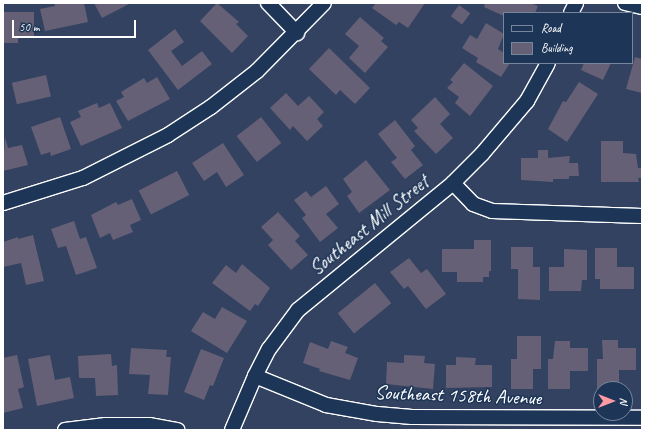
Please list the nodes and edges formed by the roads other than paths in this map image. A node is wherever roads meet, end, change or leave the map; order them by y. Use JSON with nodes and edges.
{"nodes":[{"id":1,"x":268,"y":3,"type":"edge"},
{"id":2,"x":324,"y":3,"type":"edge"},
{"id":3,"x":576,"y":3,"type":"edge"},
{"id":4,"x":625,"y":3,"type":"edge"},
{"id":5,"x":642,"y":7,"type":"edge"},
{"id":6,"x":572,"y":12,"type":"edge"},
{"id":7,"x":297,"y":33,"type":"junction"},
{"id":8,"x":547,"y":64,"type":"edge"},
{"id":9,"x":453,"y":183,"type":"junction"},
{"id":10,"x":3,"y":203,"type":"edge"},
{"id":11,"x":642,"y":216,"type":"edge"},
{"id":12,"x":255,"y":376,"type":"junction"},
{"id":13,"x":642,"y":418,"type":"edge"},
{"id":14,"x":65,"y":430,"type":"edge"},
{"id":15,"x":178,"y":430,"type":"edge"},
{"id":16,"x":232,"y":430,"type":"edge"}],
"edges":[{"from":1,"to":7,"type":"street"},
{"from":2,"to":7,"type":"street"},
{"from":3,"to":6,"type":"street"},
{"from":4,"to":5,"type":"street"},
{"from":7,"to":10,"type":"street"},
{"from":8,"to":9,"type":"street","name":"Southeast Mill Street"},
{"from":9,"to":11,"type":"street"},
{"from":9,"to":12,"type":"street","name":"Southeast Mill Street"},
{"from":12,"to":13,"type":"street","name":"Southeast 158th Avenue"},
{"from":12,"to":16,"type":"street","name":"Southeast Mill Street"},
{"from":14,"to":15,"type":"street"}]}
